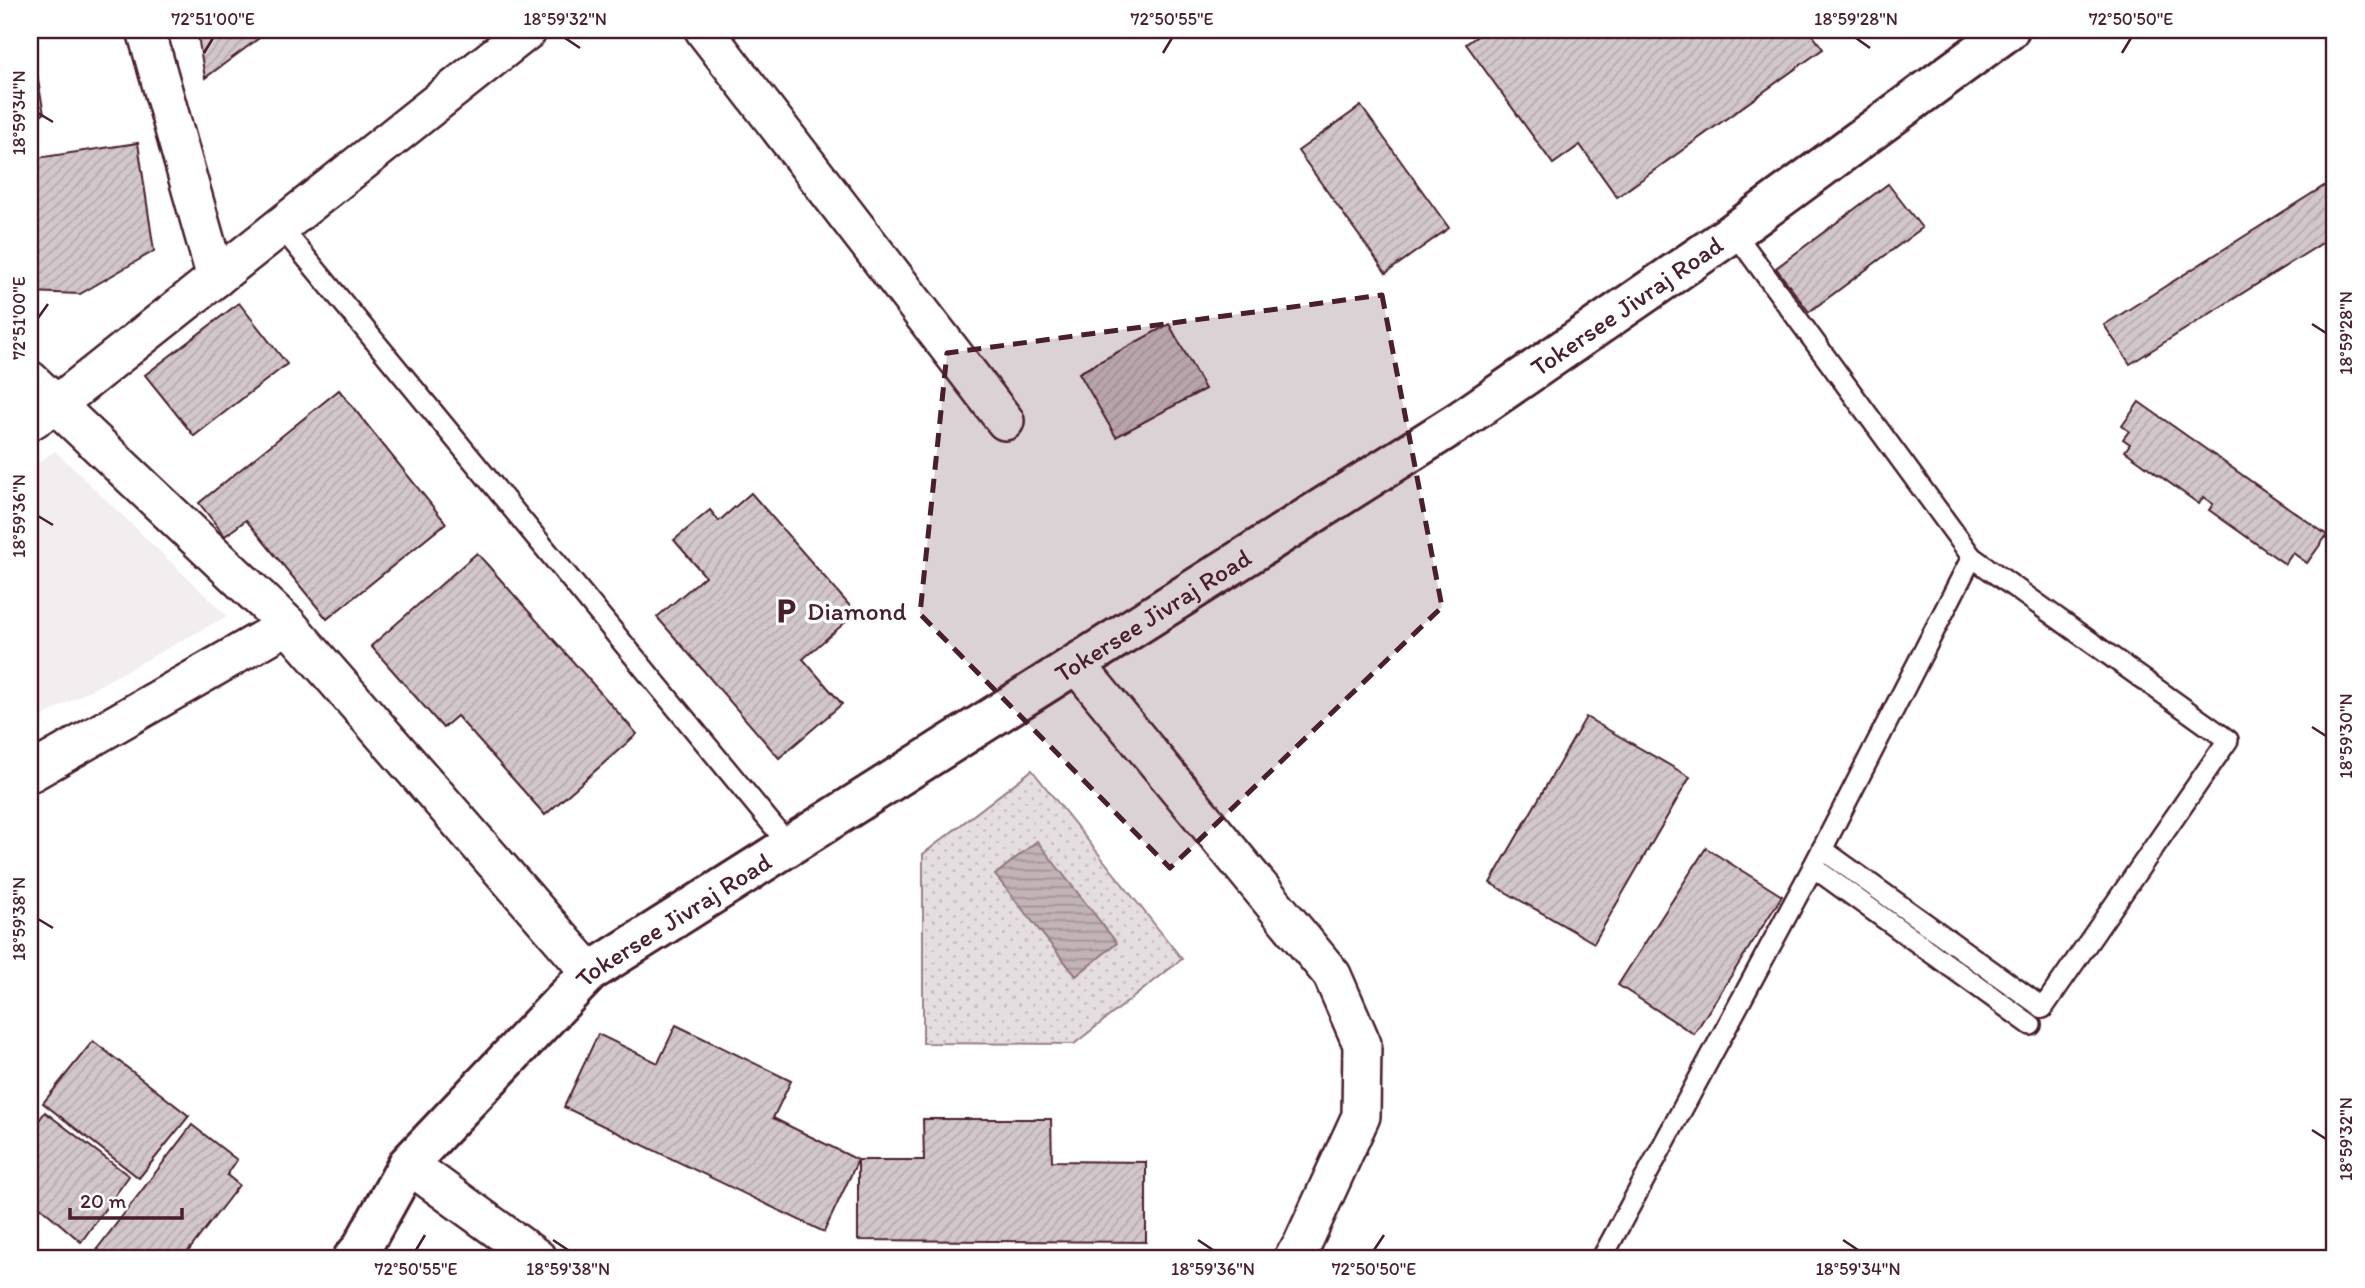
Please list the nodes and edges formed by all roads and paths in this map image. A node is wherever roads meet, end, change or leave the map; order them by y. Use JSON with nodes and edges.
{"nodes":[{"id":1,"x":146,"y":30,"type":"edge"},
{"id":2,"x":528,"y":30,"type":"edge"},
{"id":3,"x":704,"y":30,"type":"edge"},
{"id":4,"x":2009,"y":30,"type":"edge"},
{"id":5,"x":281,"y":226,"type":"junction"},
{"id":6,"x":1734,"y":232,"type":"junction"},
{"id":7,"x":216,"y":278,"type":"junction"},
{"id":8,"x":30,"y":380,"type":"edge"},
{"id":9,"x":43,"y":413,"type":"edge"},
{"id":10,"x":1005,"y":421,"type":"dead end"},
{"id":11,"x":1972,"y":557,"type":"junction"},
{"id":12,"x":288,"y":625,"type":"junction"},
{"id":13,"x":1076,"y":664,"type":"junction"},
{"id":14,"x":30,"y":773,"type":"edge"},
{"id":15,"x":789,"y":845,"type":"junction"},
{"id":16,"x":1822,"y":849,"type":"junction"},
{"id":17,"x":1813,"y":867,"type":"junction"},
{"id":18,"x":590,"y":972,"type":"junction"},
{"id":19,"x":2031,"y":1025,"type":"dead end"},
{"id":20,"x":408,"y":1164,"type":"junction"},
{"id":21,"x":363,"y":1255,"type":"edge"},
{"id":22,"x":537,"y":1258,"type":"edge"},
{"id":23,"x":1293,"y":1258,"type":"edge"},
{"id":24,"x":1602,"y":1258,"type":"edge"}],
"edges":[{"from":1,"to":7,"type":"street"},
{"from":2,"to":5,"type":"street"},
{"from":3,"to":10,"type":"street"},
{"from":4,"to":6,"type":"street","name":"Tokersee Jivraj Road"},
{"from":5,"to":7,"type":"street"},
{"from":5,"to":15,"type":"lane"},
{"from":6,"to":11,"type":"lane"},
{"from":6,"to":13,"type":"street","name":"Tokersee Jivraj Road"},
{"from":7,"to":9,"type":"street"},
{"from":8,"to":9,"type":"street"},
{"from":9,"to":12,"type":"street"},
{"from":11,"to":16,"type":"lane"},
{"from":11,"to":16,"type":"lane"},
{"from":12,"to":14,"type":"street"},
{"from":12,"to":18,"type":"street"},
{"from":13,"to":15,"type":"street","name":"Tokersee Jivraj Road"},
{"from":13,"to":23,"type":"street"},
{"from":15,"to":18,"type":"street","name":"Tokersee Jivraj Road"},
{"from":16,"to":17,"type":"lane"},
{"from":17,"to":19,"type":"lane"},
{"from":17,"to":24,"type":"lane"},
{"from":18,"to":20,"type":"street","name":"Tokersee Jivraj Road"},
{"from":20,"to":21,"type":"street","name":"Tokersee Jivraj Road"},
{"from":20,"to":22,"type":"street"}]}
